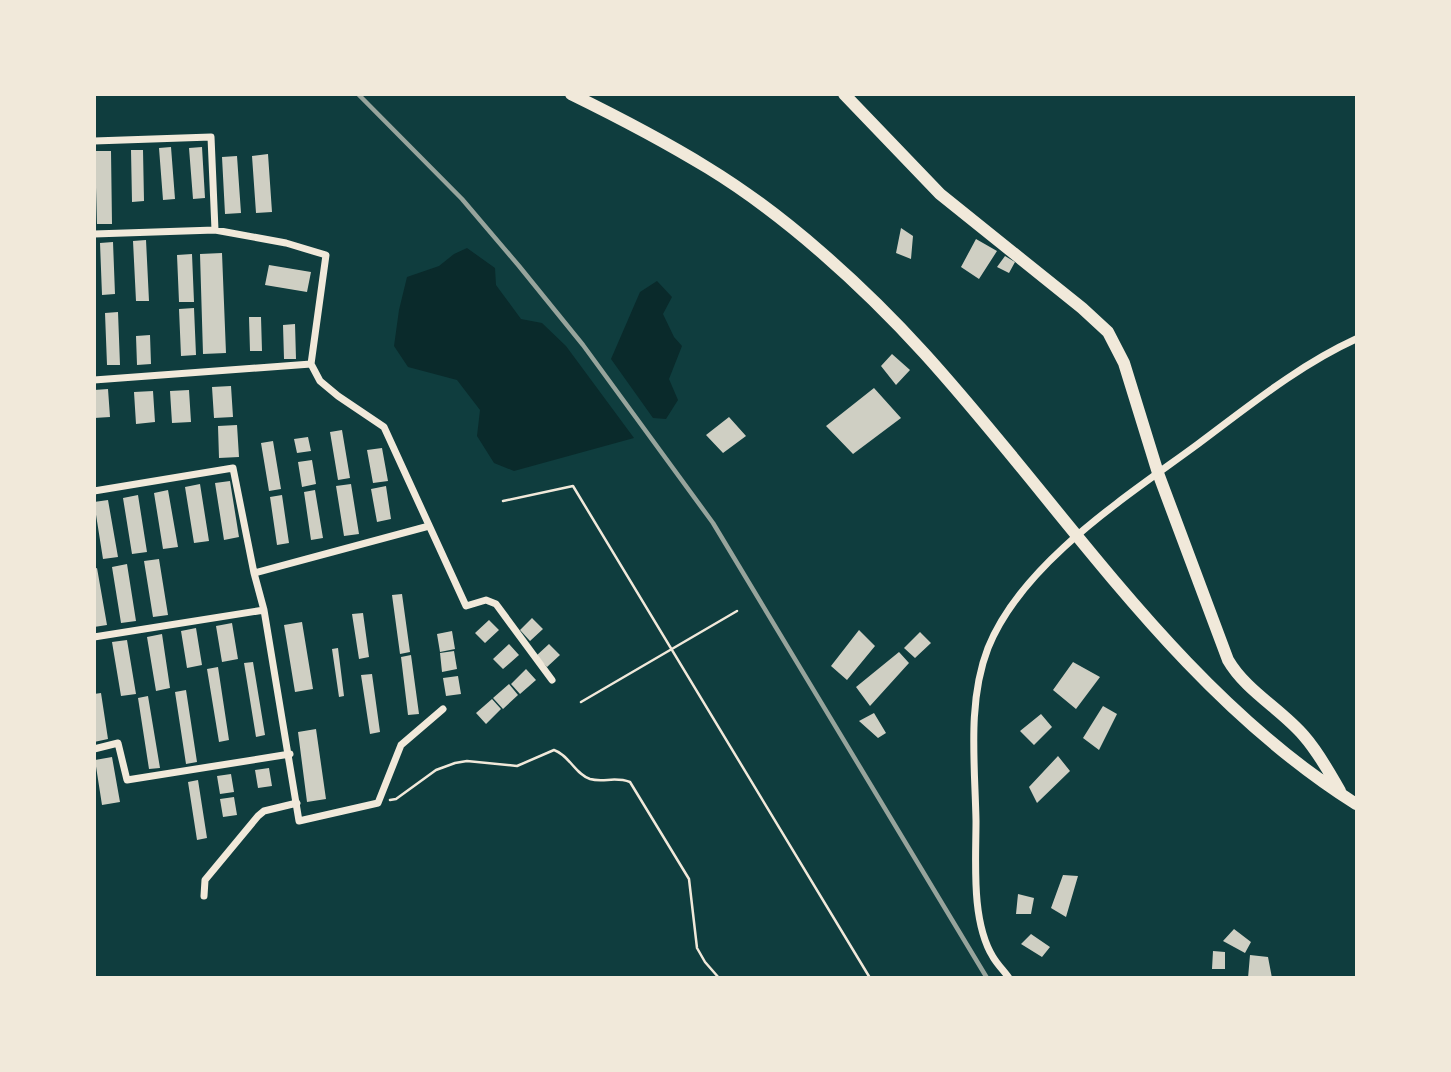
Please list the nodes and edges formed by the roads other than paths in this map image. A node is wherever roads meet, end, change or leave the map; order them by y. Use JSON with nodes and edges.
{"nodes":[{"id":1,"x":571,"y":94,"type":"edge"},
{"id":2,"x":844,"y":94,"type":"edge"},
{"id":3,"x":94,"y":141,"type":"edge"},
{"id":4,"x":215,"y":229,"type":"junction"},
{"id":5,"x":94,"y":234,"type":"edge"},
{"id":6,"x":1356,"y":339,"type":"edge"},
{"id":7,"x":311,"y":364,"type":"junction"},
{"id":8,"x":94,"y":380,"type":"edge"},
{"id":9,"x":1158,"y":473,"type":"junction"},
{"id":10,"x":94,"y":491,"type":"edge"},
{"id":11,"x":429,"y":526,"type":"junction"},
{"id":12,"x":254,"y":573,"type":"junction"},
{"id":13,"x":264,"y":610,"type":"junction"},
{"id":14,"x":94,"y":637,"type":"edge"},
{"id":15,"x":552,"y":680,"type":"dead end"},
{"id":16,"x":443,"y":709,"type":"dead end"},
{"id":17,"x":94,"y":749,"type":"edge"},
{"id":18,"x":290,"y":754,"type":"junction"},
{"id":19,"x":1342,"y":794,"type":"junction"},
{"id":20,"x":297,"y":803,"type":"junction"},
{"id":21,"x":1356,"y":804,"type":"edge"},
{"id":22,"x":204,"y":897,"type":"dead end"},
{"id":23,"x":1009,"y":978,"type":"edge"}],
"edges":[{"from":1,"to":19,"type":"main road"},
{"from":2,"to":9,"type":"main road"},
{"from":3,"to":4,"type":"street"},
{"from":4,"to":5,"type":"street"},
{"from":4,"to":7,"type":"street"},
{"from":6,"to":9,"type":"street"},
{"from":7,"to":8,"type":"street"},
{"from":7,"to":11,"type":"street"},
{"from":9,"to":19,"type":"main road"},
{"from":9,"to":23,"type":"street"},
{"from":10,"to":12,"type":"street"},
{"from":11,"to":12,"type":"street"},
{"from":11,"to":15,"type":"street"},
{"from":12,"to":13,"type":"street"},
{"from":13,"to":14,"type":"street"},
{"from":13,"to":18,"type":"street"},
{"from":16,"to":20,"type":"street"},
{"from":17,"to":18,"type":"street"},
{"from":18,"to":20,"type":"street"},
{"from":19,"to":21,"type":"main road"},
{"from":20,"to":22,"type":"street"}]}
